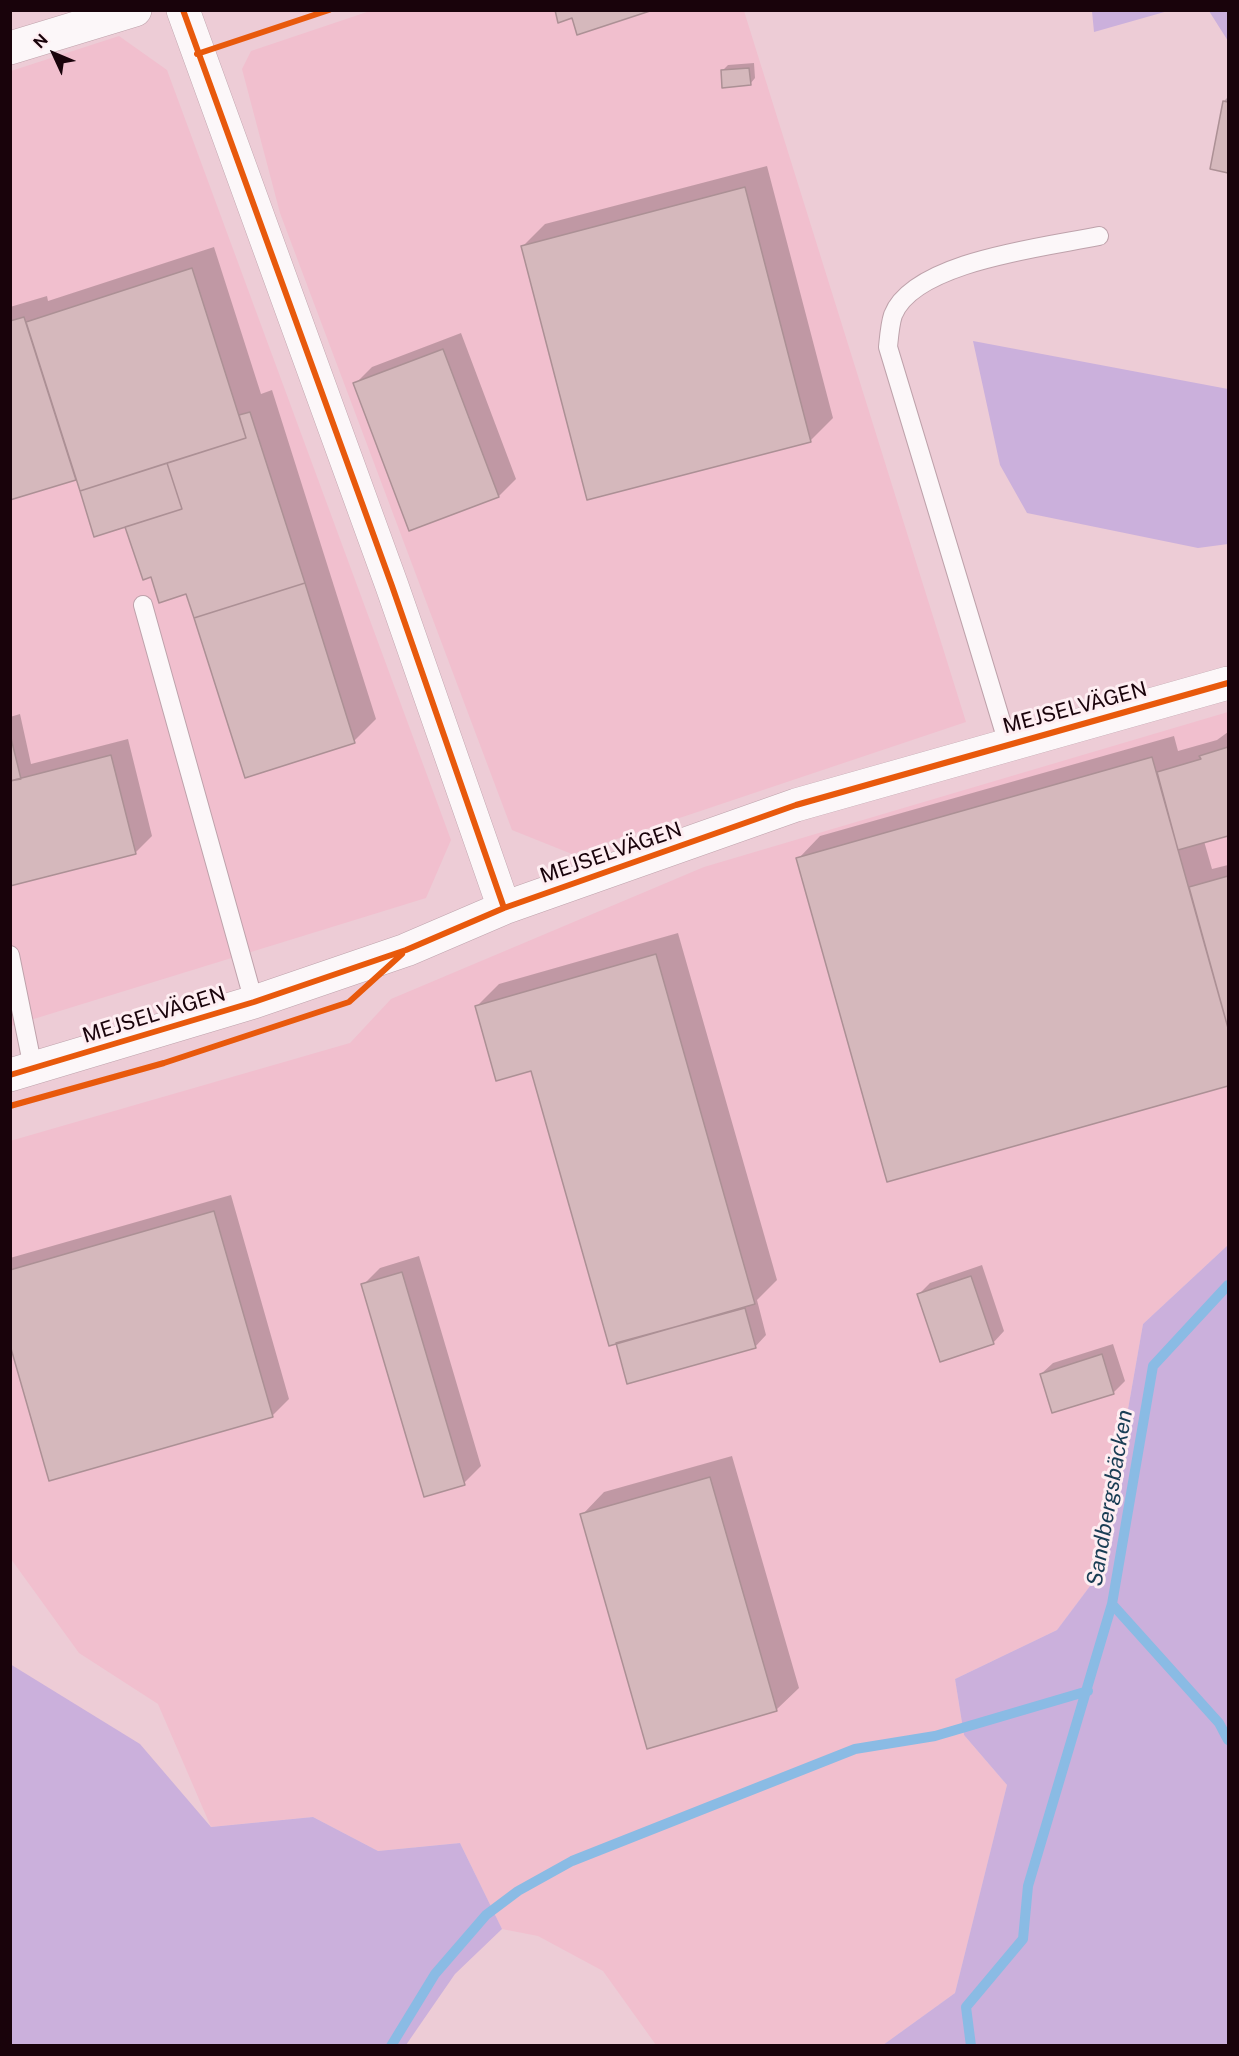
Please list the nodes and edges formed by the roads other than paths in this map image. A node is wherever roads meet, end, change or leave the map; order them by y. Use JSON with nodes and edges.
{"nodes":[{"id":1,"x":135,"y":10,"type":"edge"},
{"id":2,"x":183,"y":10,"type":"edge"},
{"id":3,"x":10,"y":48,"type":"edge"},
{"id":4,"x":1099,"y":236,"type":"dead end"},
{"id":5,"x":143,"y":605,"type":"dead end"},
{"id":6,"x":1228,"y":683,"type":"edge"},
{"id":7,"x":1008,"y":744,"type":"junction"},
{"id":8,"x":504,"y":908,"type":"junction"},
{"id":9,"x":10,"y":955,"type":"edge"},
{"id":10,"x":254,"y":1002,"type":"junction"},
{"id":11,"x":22,"y":1072,"type":"edge"}],
"edges":[{"from":1,"to":3,"type":"main road"},
{"from":2,"to":8,"type":"main road"},
{"from":4,"to":7,"type":"lane"},
{"from":5,"to":10,"type":"lane"},
{"from":6,"to":7,"type":"main road","name":"MEJSELVÄGEN"},
{"from":7,"to":8,"type":"main road","name":"MEJSELVÄGEN"},
{"from":8,"to":10,"type":"main road","name":"MEJSELVÄGEN"},
{"from":9,"to":11,"type":"lane"},
{"from":10,"to":11,"type":"main road","name":"MEJSELVÄGEN"}]}
